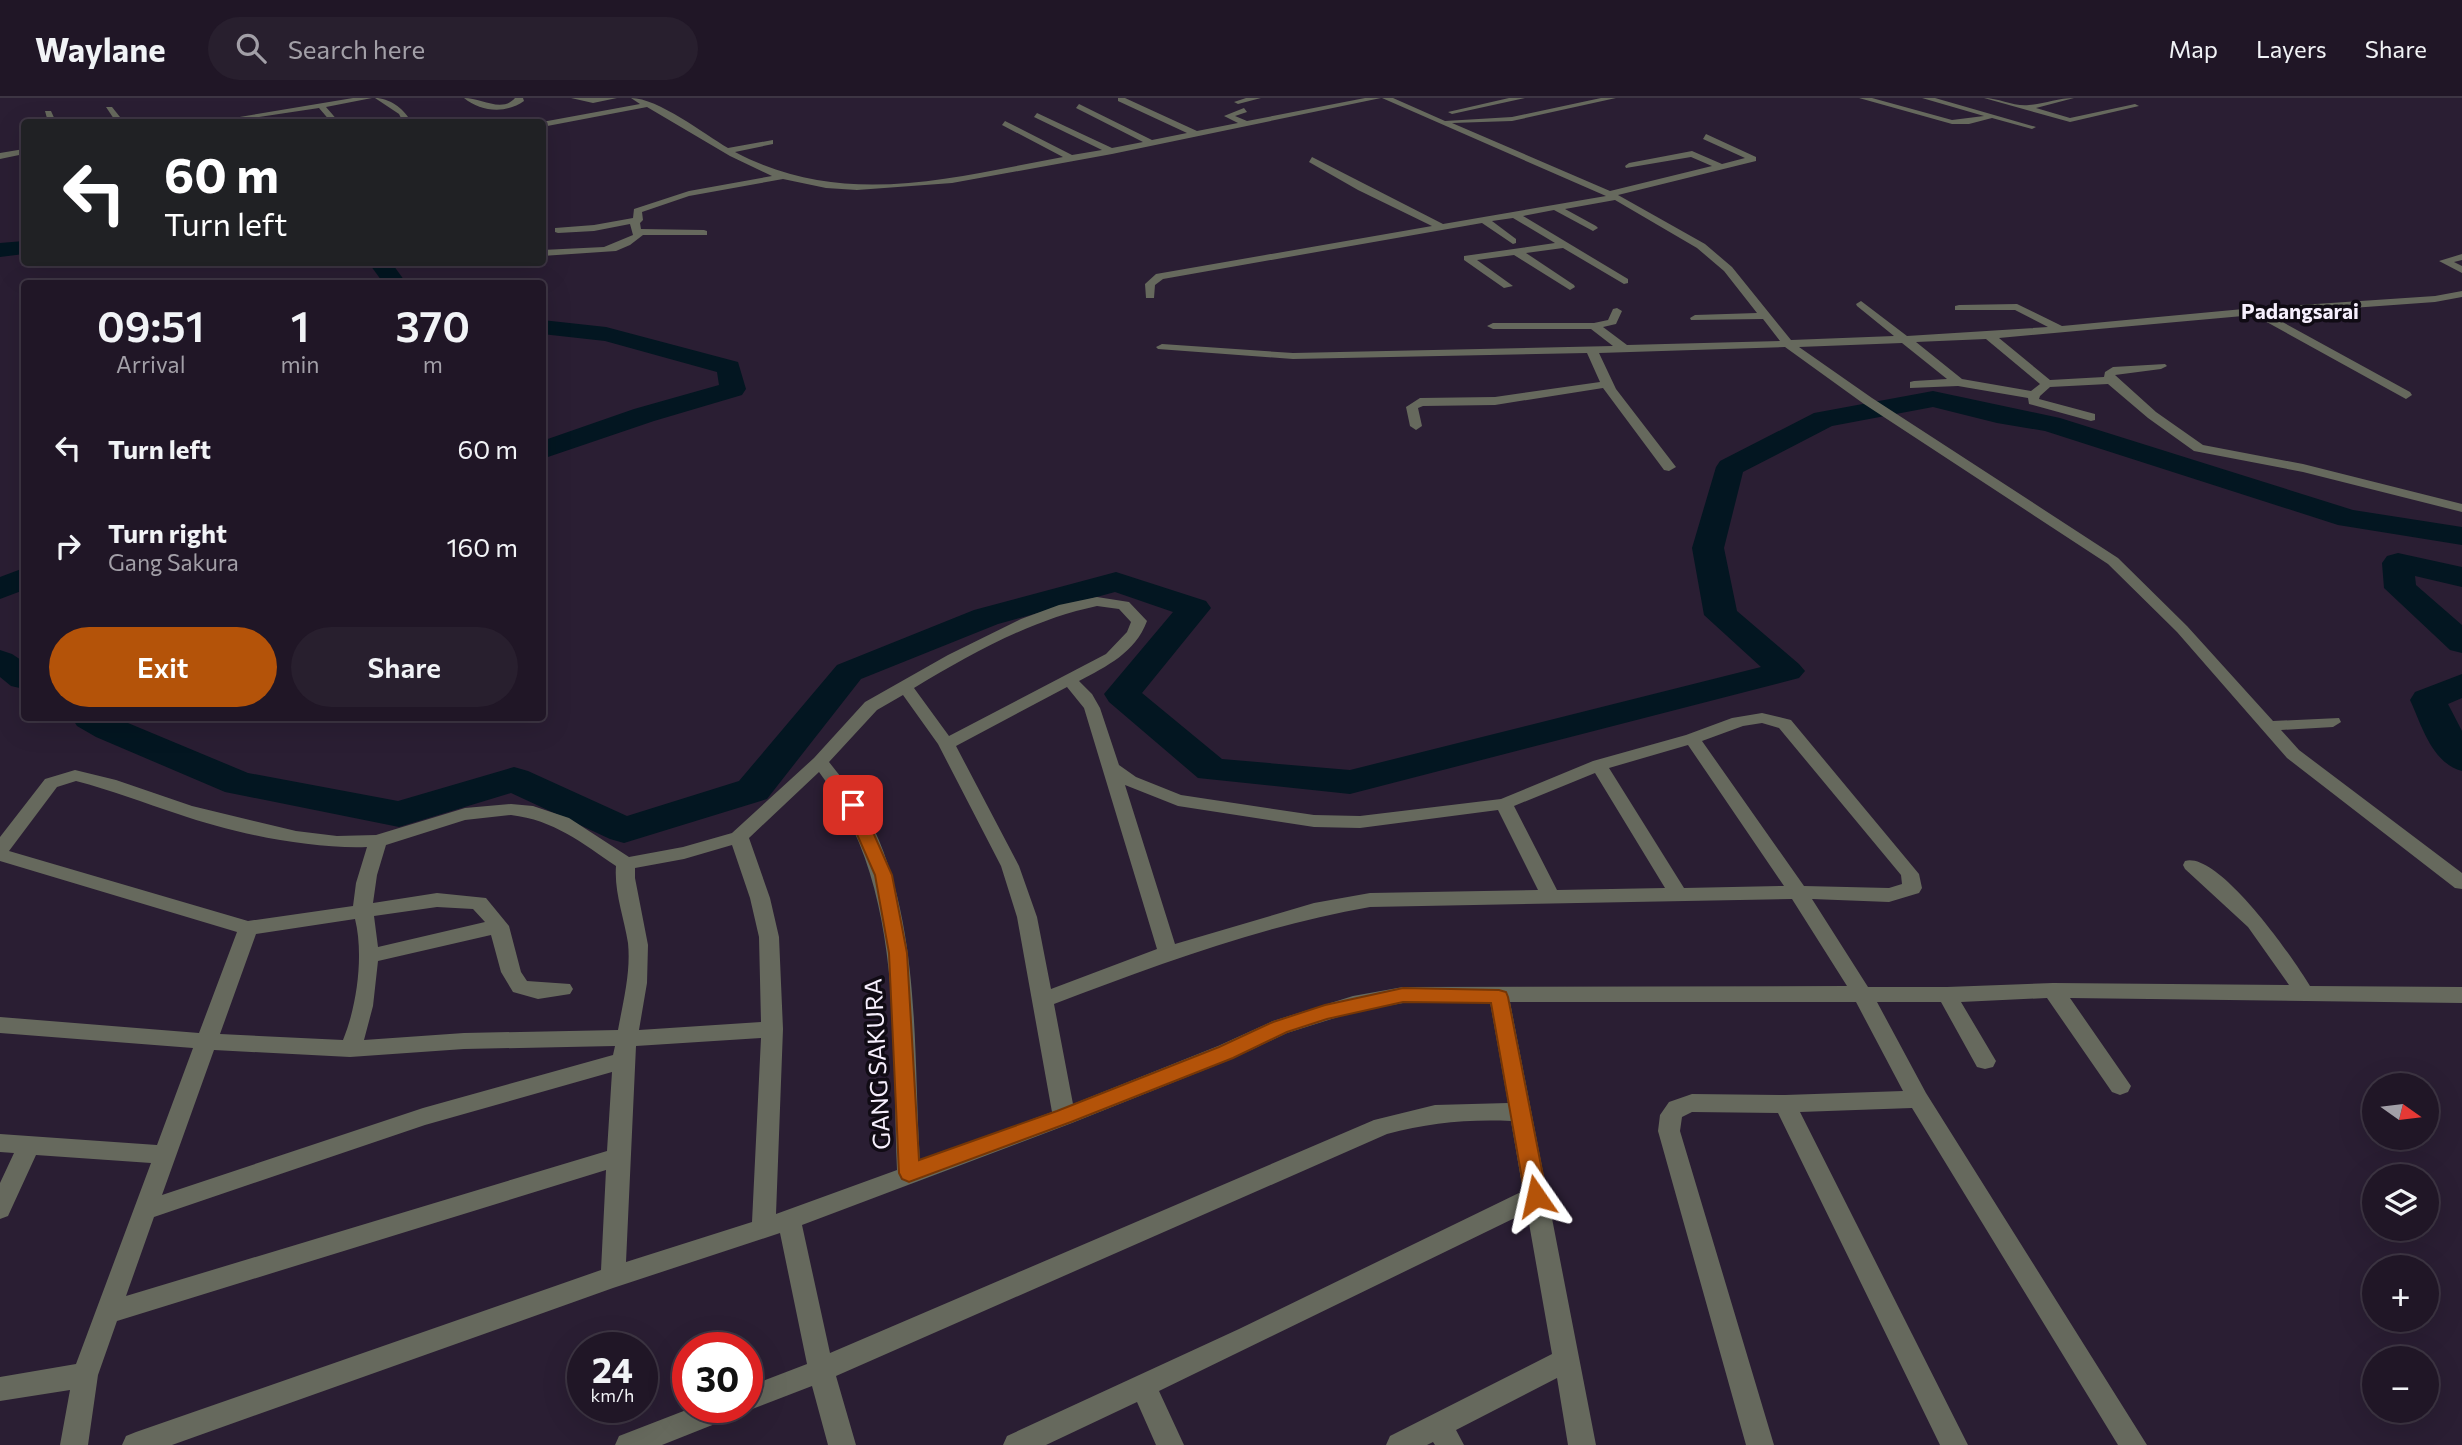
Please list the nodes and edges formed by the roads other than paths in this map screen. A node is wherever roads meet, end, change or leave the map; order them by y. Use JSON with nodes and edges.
{"nodes":[{"id":1,"x":368,"y":98,"type":"edge"},
{"id":2,"x":379,"y":98,"type":"edge"},
{"id":3,"x":468,"y":98,"type":"edge"},
{"id":4,"x":519,"y":98,"type":"edge"},
{"id":5,"x":575,"y":98,"type":"edge"},
{"id":6,"x":612,"y":98,"type":"edge"},
{"id":7,"x":659,"y":98,"type":"edge"},
{"id":8,"x":1257,"y":98,"type":"edge"},
{"id":9,"x":1377,"y":98,"type":"edge"},
{"id":10,"x":1386,"y":98,"type":"edge"},
{"id":11,"x":1521,"y":98,"type":"edge"},
{"id":12,"x":1612,"y":98,"type":"edge"},
{"id":13,"x":1863,"y":98,"type":"edge"},
{"id":14,"x":1926,"y":98,"type":"edge"},
{"id":15,"x":1987,"y":98,"type":"edge"},
{"id":16,"x":2039,"y":98,"type":"edge"},
{"id":17,"x":2070,"y":98,"type":"edge"},
{"id":18,"x":1121,"y":99,"type":"edge"},
{"id":19,"x":1599,"y":99,"type":"edge"},
{"id":20,"x":641,"y":101,"type":"edge"},
{"id":21,"x":1311,"y":101,"type":"dead end"},
{"id":22,"x":1238,"y":102,"type":"dead end"},
{"id":23,"x":2053,"y":102,"type":"junction"},
{"id":24,"x":272,"y":104,"type":"dead end"},
{"id":25,"x":321,"y":106,"type":"junction"},
{"id":26,"x":1079,"y":106,"type":"dead end"},
{"id":27,"x":2135,"y":106,"type":"dead end"},
{"id":28,"x":1331,"y":107,"type":"junction"},
{"id":29,"x":109,"y":109,"type":"dead end"},
{"id":30,"x":2027,"y":109,"type":"junction"},
{"id":31,"x":1244,"y":110,"type":"dead end"},
{"id":32,"x":48,"y":113,"type":"dead end"},
{"id":33,"x":279,"y":113,"type":"junction"},
{"id":34,"x":1432,"y":116,"type":"junction"},
{"id":35,"x":1992,"y":116,"type":"junction"},
{"id":36,"x":51,"y":119,"type":"edge"},
{"id":37,"x":117,"y":119,"type":"edge"},
{"id":38,"x":257,"y":119,"type":"edge"},
{"id":39,"x":332,"y":119,"type":"edge"},
{"id":40,"x":405,"y":119,"type":"edge"},
{"id":41,"x":1038,"y":119,"type":"dead end"},
{"id":42,"x":1446,"y":122,"type":"junction"},
{"id":43,"x":1004,"y":123,"type":"dead end"},
{"id":44,"x":1245,"y":123,"type":"junction"},
{"id":45,"x":546,"y":124,"type":"edge"},
{"id":46,"x":1026,"y":126,"type":"dead end"},
{"id":47,"x":2032,"y":127,"type":"dead end"},
{"id":48,"x":1014,"y":128,"type":"junction"},
{"id":49,"x":1196,"y":134,"type":"junction"},
{"id":50,"x":1706,"y":137,"type":"dead end"},
{"id":51,"x":770,"y":142,"type":"dead end"},
{"id":52,"x":1151,"y":143,"type":"junction"},
{"id":53,"x":728,"y":151,"type":"junction"},
{"id":54,"x":1112,"y":151,"type":"junction"},
{"id":55,"x":21,"y":153,"type":"edge"},
{"id":56,"x":0,"y":156,"type":"edge"},
{"id":57,"x":1071,"y":158,"type":"junction"},
{"id":58,"x":1312,"y":160,"type":"dead end"},
{"id":59,"x":1721,"y":167,"type":"junction"},
{"id":60,"x":782,"y":177,"type":"junction"},
{"id":61,"x":1664,"y":181,"type":"junction"},
{"id":62,"x":1613,"y":196,"type":"junction"},
{"id":63,"x":1555,"y":207,"type":"junction"},
{"id":64,"x":1513,"y":214,"type":"junction"},
{"id":65,"x":1482,"y":219,"type":"junction"},
{"id":66,"x":638,"y":220,"type":"junction"},
{"id":67,"x":1439,"y":226,"type":"junction"},
{"id":68,"x":1592,"y":228,"type":"dead end"},
{"id":69,"x":558,"y":230,"type":"dead end"},
{"id":70,"x":639,"y":232,"type":"junction"},
{"id":71,"x":704,"y":233,"type":"dead end"},
{"id":72,"x":1377,"y":237,"type":"junction"},
{"id":73,"x":1513,"y":240,"type":"dead end"},
{"id":74,"x":1394,"y":245,"type":"dead end"},
{"id":75,"x":1565,"y":245,"type":"junction"},
{"id":76,"x":546,"y":252,"type":"edge"},
{"id":77,"x":1517,"y":252,"type":"junction"},
{"id":78,"x":2462,"y":257,"type":"edge"},
{"id":79,"x":2462,"y":270,"type":"edge"},
{"id":80,"x":1624,"y":281,"type":"dead end"},
{"id":81,"x":1508,"y":286,"type":"dead end"},
{"id":82,"x":1570,"y":287,"type":"dead end"},
{"id":83,"x":2462,"y":294,"type":"edge"},
{"id":84,"x":1150,"y":296,"type":"dead end"},
{"id":85,"x":1861,"y":304,"type":"dead end"},
{"id":86,"x":1959,"y":308,"type":"dead end"},
{"id":87,"x":1616,"y":311,"type":"dead end"},
{"id":88,"x":2254,"y":312,"type":"junction"},
{"id":89,"x":1763,"y":316,"type":"junction"},
{"id":90,"x":1695,"y":318,"type":"dead end"},
{"id":91,"x":1493,"y":326,"type":"dead end"},
{"id":92,"x":1594,"y":326,"type":"junction"},
{"id":93,"x":2058,"y":328,"type":"junction"},
{"id":94,"x":1989,"y":336,"type":"junction"},
{"id":95,"x":1906,"y":338,"type":"junction"},
{"id":96,"x":1788,"y":344,"type":"junction"},
{"id":97,"x":1162,"y":347,"type":"dead end"},
{"id":98,"x":1625,"y":349,"type":"junction"},
{"id":99,"x":1592,"y":351,"type":"junction"},
{"id":100,"x":2161,"y":366,"type":"dead end"},
{"id":101,"x":2111,"y":380,"type":"junction"},
{"id":102,"x":1958,"y":382,"type":"junction"},
{"id":103,"x":1608,"y":384,"type":"junction"},
{"id":104,"x":2048,"y":384,"type":"junction"},
{"id":105,"x":1914,"y":385,"type":"dead end"},
{"id":106,"x":2034,"y":395,"type":"junction"},
{"id":107,"x":2406,"y":395,"type":"dead end"},
{"id":108,"x":2091,"y":417,"type":"dead end"},
{"id":109,"x":1416,"y":426,"type":"dead end"},
{"id":110,"x":1669,"y":467,"type":"dead end"},
{"id":111,"x":2462,"y":508,"type":"edge"},
{"id":112,"x":1069,"y":680,"type":"junction"},
{"id":113,"x":905,"y":687,"type":"junction"},
{"id":114,"x":2333,"y":722,"type":"dead end"},
{"id":115,"x":2268,"y":726,"type":"junction"},
{"id":116,"x":1692,"y":739,"type":"junction"},
{"id":117,"x":946,"y":744,"type":"junction"},
{"id":118,"x":820,"y":762,"type":"junction"},
{"id":119,"x":1599,"y":765,"type":"junction"},
{"id":120,"x":1109,"y":768,"type":"junction"},
{"id":121,"x":1504,"y":804,"type":"junction"},
{"id":122,"x":738,"y":837,"type":"junction"},
{"id":123,"x":378,"y":841,"type":"junction"},
{"id":124,"x":0,"y":849,"type":"edge"},
{"id":125,"x":0,"y":855,"type":"edge"},
{"id":126,"x":626,"y":864,"type":"junction"},
{"id":127,"x":2192,"y":865,"type":"dead end"},
{"id":128,"x":2462,"y":883,"type":"edge"},
{"id":129,"x":1798,"y":892,"type":"junction"},
{"id":130,"x":1678,"y":894,"type":"junction"},
{"id":131,"x":1552,"y":898,"type":"junction"},
{"id":132,"x":363,"y":911,"type":"junction"},
{"id":133,"x":499,"y":926,"type":"junction"},
{"id":134,"x":248,"y":928,"type":"junction"},
{"id":135,"x":1168,"y":953,"type":"junction"},
{"id":136,"x":368,"y":956,"type":"junction"},
{"id":137,"x":563,"y":989,"type":"dead end"},
{"id":138,"x":2053,"y":990,"type":"junction"},
{"id":139,"x":2303,"y":991,"type":"junction"},
{"id":140,"x":1862,"y":994,"type":"junction"},
{"id":141,"x":1947,"y":995,"type":"junction"},
{"id":142,"x":2462,"y":995,"type":"edge"},
{"id":143,"x":1499,"y":997,"type":"junction"},
{"id":144,"x":1041,"y":1001,"type":"junction"},
{"id":145,"x":0,"y":1024,"type":"edge"},
{"id":146,"x":772,"y":1029,"type":"junction"},
{"id":147,"x":205,"y":1041,"type":"junction"},
{"id":148,"x":350,"y":1049,"type":"junction"},
{"id":149,"x":625,"y":1050,"type":"junction"},
{"id":150,"x":1985,"y":1061,"type":"dead end"},
{"id":151,"x":2120,"y":1086,"type":"dead end"},
{"id":152,"x":1918,"y":1099,"type":"junction"},
{"id":153,"x":1785,"y":1104,"type":"junction"},
{"id":154,"x":1520,"y":1112,"type":"junction"},
{"id":155,"x":1064,"y":1116,"type":"junction"},
{"id":156,"x":0,"y":1143,"type":"edge"},
{"id":157,"x":29,"y":1144,"type":"junction"},
{"id":158,"x":164,"y":1155,"type":"junction"},
{"id":159,"x":618,"y":1157,"type":"junction"},
{"id":160,"x":909,"y":1173,"type":"junction"},
{"id":161,"x":1536,"y":1196,"type":"junction"},
{"id":162,"x":0,"y":1209,"type":"edge"},
{"id":163,"x":144,"y":1211,"type":"junction"},
{"id":164,"x":777,"y":1223,"type":"junction"},
{"id":165,"x":613,"y":1276,"type":"junction"},
{"id":166,"x":108,"y":1313,"type":"junction"},
{"id":167,"x":1567,"y":1360,"type":"junction"},
{"id":168,"x":821,"y":1370,"type":"junction"},
{"id":169,"x":85,"y":1375,"type":"junction"},
{"id":170,"x":1143,"y":1385,"type":"junction"},
{"id":171,"x":0,"y":1389,"type":"edge"},
{"id":172,"x":763,"y":1393,"type":"edge"},
{"id":173,"x":685,"y":1423,"type":"edge"},
{"id":174,"x":1444,"y":1436,"type":"edge"},
{"id":175,"x":74,"y":1445,"type":"edge"},
{"id":176,"x":136,"y":1445,"type":"edge"},
{"id":177,"x":629,"y":1445,"type":"edge"},
{"id":178,"x":842,"y":1445,"type":"edge"},
{"id":179,"x":1017,"y":1445,"type":"edge"},
{"id":180,"x":1170,"y":1445,"type":"edge"},
{"id":181,"x":1400,"y":1445,"type":"edge"},
{"id":182,"x":1582,"y":1445,"type":"edge"},
{"id":183,"x":1760,"y":1445,"type":"edge"},
{"id":184,"x":1954,"y":1445,"type":"edge"},
{"id":185,"x":2133,"y":1445,"type":"edge"}],
"edges":[{"from":1,"to":25,"type":"street"},
{"from":2,"to":40,"type":"street"},
{"from":3,"to":4,"type":"street"},
{"from":5,"to":6,"type":"street"},
{"from":7,"to":20,"type":"street"},
{"from":8,"to":22,"type":"street"},
{"from":9,"to":28,"type":"street"},
{"from":10,"to":34,"type":"street"},
{"from":11,"to":34,"type":"street"},
{"from":12,"to":19,"type":"street"},
{"from":13,"to":35,"type":"street"},
{"from":14,"to":35,"type":"street"},
{"from":15,"to":30,"type":"street"},
{"from":16,"to":23,"type":"street"},
{"from":17,"to":23,"type":"street"},
{"from":18,"to":49,"type":"street"},
{"from":19,"to":42,"type":"street"},
{"from":20,"to":45,"type":"street"},
{"from":20,"to":53,"type":"street"},
{"from":21,"to":28,"type":"street"},
{"from":23,"to":30,"type":"street"},
{"from":24,"to":33,"type":"street"},
{"from":25,"to":33,"type":"street"},
{"from":25,"to":39,"type":"street"},
{"from":26,"to":52,"type":"street"},
{"from":27,"to":30,"type":"street"},
{"from":28,"to":44,"type":"street"},
{"from":29,"to":37,"type":"street"},
{"from":30,"to":35,"type":"street"},
{"from":31,"to":44,"type":"street"},
{"from":32,"to":36,"type":"street"},
{"from":33,"to":38,"type":"street"},
{"from":34,"to":42,"type":"street"},
{"from":35,"to":47,"type":"street"},
{"from":41,"to":54,"type":"street"},
{"from":42,"to":62,"type":"street"},
{"from":43,"to":48,"type":"street"},
{"from":44,"to":49,"type":"street"},
{"from":46,"to":48,"type":"street"},
{"from":48,"to":57,"type":"street"},
{"from":49,"to":52,"type":"street"},
{"from":50,"to":59,"type":"street"},
{"from":51,"to":53,"type":"street"},
{"from":52,"to":54,"type":"street"},
{"from":53,"to":60,"type":"street"},
{"from":54,"to":57,"type":"street"},
{"from":55,"to":56,"type":"street"},
{"from":57,"to":60,"type":"street"},
{"from":58,"to":67,"type":"street"},
{"from":59,"to":61,"type":"street"},
{"from":59,"to":61,"type":"street"},
{"from":60,"to":66,"type":"street"},
{"from":61,"to":62,"type":"street"},
{"from":62,"to":63,"type":"street"},
{"from":62,"to":89,"type":"street"},
{"from":63,"to":64,"type":"street"},
{"from":63,"to":68,"type":"street"},
{"from":64,"to":65,"type":"street"},
{"from":64,"to":75,"type":"street"},
{"from":65,"to":67,"type":"street"},
{"from":65,"to":73,"type":"street"},
{"from":66,"to":69,"type":"street"},
{"from":66,"to":70,"type":"street"},
{"from":67,"to":72,"type":"street"},
{"from":70,"to":71,"type":"street"},
{"from":70,"to":76,"type":"street"},
{"from":72,"to":74,"type":"street"},
{"from":72,"to":84,"type":"street"},
{"from":75,"to":77,"type":"street"},
{"from":75,"to":80,"type":"street"},
{"from":77,"to":81,"type":"street"},
{"from":77,"to":82,"type":"street"},
{"from":78,"to":79,"type":"street"},
{"from":83,"to":88,"type":"street"},
{"from":85,"to":95,"type":"street"},
{"from":86,"to":93,"type":"street"},
{"from":87,"to":92,"type":"street"},
{"from":88,"to":93,"type":"street"},
{"from":88,"to":107,"type":"street"},
{"from":89,"to":90,"type":"street"},
{"from":89,"to":96,"type":"street"},
{"from":91,"to":92,"type":"street"},
{"from":92,"to":98,"type":"street"},
{"from":93,"to":94,"type":"street"},
{"from":94,"to":95,"type":"street"},
{"from":94,"to":104,"type":"street"},
{"from":95,"to":96,"type":"street"},
{"from":95,"to":102,"type":"street"},
{"from":96,"to":98,"type":"street"},
{"from":96,"to":115,"type":"street"},
{"from":97,"to":99,"type":"street"},
{"from":98,"to":99,"type":"street"},
{"from":99,"to":103,"type":"street"},
{"from":100,"to":101,"type":"street"},
{"from":101,"to":104,"type":"street"},
{"from":101,"to":111,"type":"street"},
{"from":102,"to":105,"type":"street"},
{"from":102,"to":106,"type":"street"},
{"from":103,"to":109,"type":"street"},
{"from":103,"to":110,"type":"street"},
{"from":104,"to":106,"type":"street"},
{"from":106,"to":108,"type":"street"},
{"from":112,"to":113,"type":"street"},
{"from":112,"to":117,"type":"street"},
{"from":112,"to":120,"type":"street"},
{"from":113,"to":117,"type":"street"},
{"from":113,"to":118,"type":"street"},
{"from":114,"to":115,"type":"street"},
{"from":115,"to":128,"type":"street"},
{"from":116,"to":119,"type":"street"},
{"from":116,"to":129,"type":"street"},
{"from":116,"to":129,"type":"street"},
{"from":117,"to":144,"type":"street"},
{"from":118,"to":122,"type":"street"},
{"from":118,"to":160,"type":"street","name":"GANG SAKURA"},
{"from":119,"to":121,"type":"street"},
{"from":119,"to":130,"type":"street"},
{"from":120,"to":121,"type":"street"},
{"from":120,"to":135,"type":"street"},
{"from":121,"to":131,"type":"street"},
{"from":122,"to":126,"type":"street"},
{"from":122,"to":146,"type":"street"},
{"from":123,"to":124,"type":"street"},
{"from":123,"to":126,"type":"street"},
{"from":123,"to":132,"type":"street"},
{"from":125,"to":134,"type":"street"},
{"from":126,"to":149,"type":"street"},
{"from":127,"to":139,"type":"street"},
{"from":129,"to":130,"type":"street"},
{"from":129,"to":140,"type":"street"},
{"from":130,"to":131,"type":"street"},
{"from":131,"to":135,"type":"street"},
{"from":132,"to":133,"type":"street"},
{"from":132,"to":134,"type":"street"},
{"from":132,"to":136,"type":"street"},
{"from":133,"to":136,"type":"street"},
{"from":133,"to":137,"type":"street"},
{"from":134,"to":147,"type":"street"},
{"from":135,"to":144,"type":"street"},
{"from":136,"to":148,"type":"street"},
{"from":138,"to":139,"type":"street"},
{"from":138,"to":141,"type":"street"},
{"from":138,"to":151,"type":"street"},
{"from":139,"to":142,"type":"street"},
{"from":140,"to":141,"type":"street"},
{"from":140,"to":143,"type":"street"},
{"from":140,"to":152,"type":"street"},
{"from":141,"to":150,"type":"street"},
{"from":143,"to":154,"type":"street"},
{"from":143,"to":155,"type":"street"},
{"from":144,"to":155,"type":"street"},
{"from":145,"to":147,"type":"street"},
{"from":146,"to":149,"type":"street"},
{"from":146,"to":164,"type":"street"},
{"from":147,"to":148,"type":"street"},
{"from":147,"to":158,"type":"street"},
{"from":148,"to":149,"type":"street"},
{"from":149,"to":159,"type":"street"},
{"from":149,"to":163,"type":"street"},
{"from":152,"to":153,"type":"street"},
{"from":152,"to":185,"type":"street"},
{"from":153,"to":183,"type":"street"},
{"from":153,"to":184,"type":"street"},
{"from":154,"to":161,"type":"street"},
{"from":154,"to":168,"type":"street"},
{"from":155,"to":160,"type":"street"},
{"from":156,"to":157,"type":"street"},
{"from":157,"to":158,"type":"street"},
{"from":157,"to":162,"type":"street"},
{"from":158,"to":163,"type":"street"},
{"from":159,"to":165,"type":"street"},
{"from":159,"to":166,"type":"street"},
{"from":160,"to":164,"type":"street"},
{"from":161,"to":167,"type":"street"},
{"from":161,"to":170,"type":"street"},
{"from":163,"to":166,"type":"street"},
{"from":164,"to":165,"type":"street"},
{"from":164,"to":168,"type":"street"},
{"from":165,"to":176,"type":"street"},
{"from":166,"to":169,"type":"street"},
{"from":167,"to":174,"type":"street"},
{"from":167,"to":182,"type":"street"},
{"from":168,"to":172,"type":"street"},
{"from":168,"to":178,"type":"street"},
{"from":169,"to":171,"type":"street"},
{"from":169,"to":175,"type":"street"},
{"from":170,"to":179,"type":"street"},
{"from":170,"to":180,"type":"street"},
{"from":173,"to":177,"type":"street"},
{"from":174,"to":181,"type":"street"}]}
